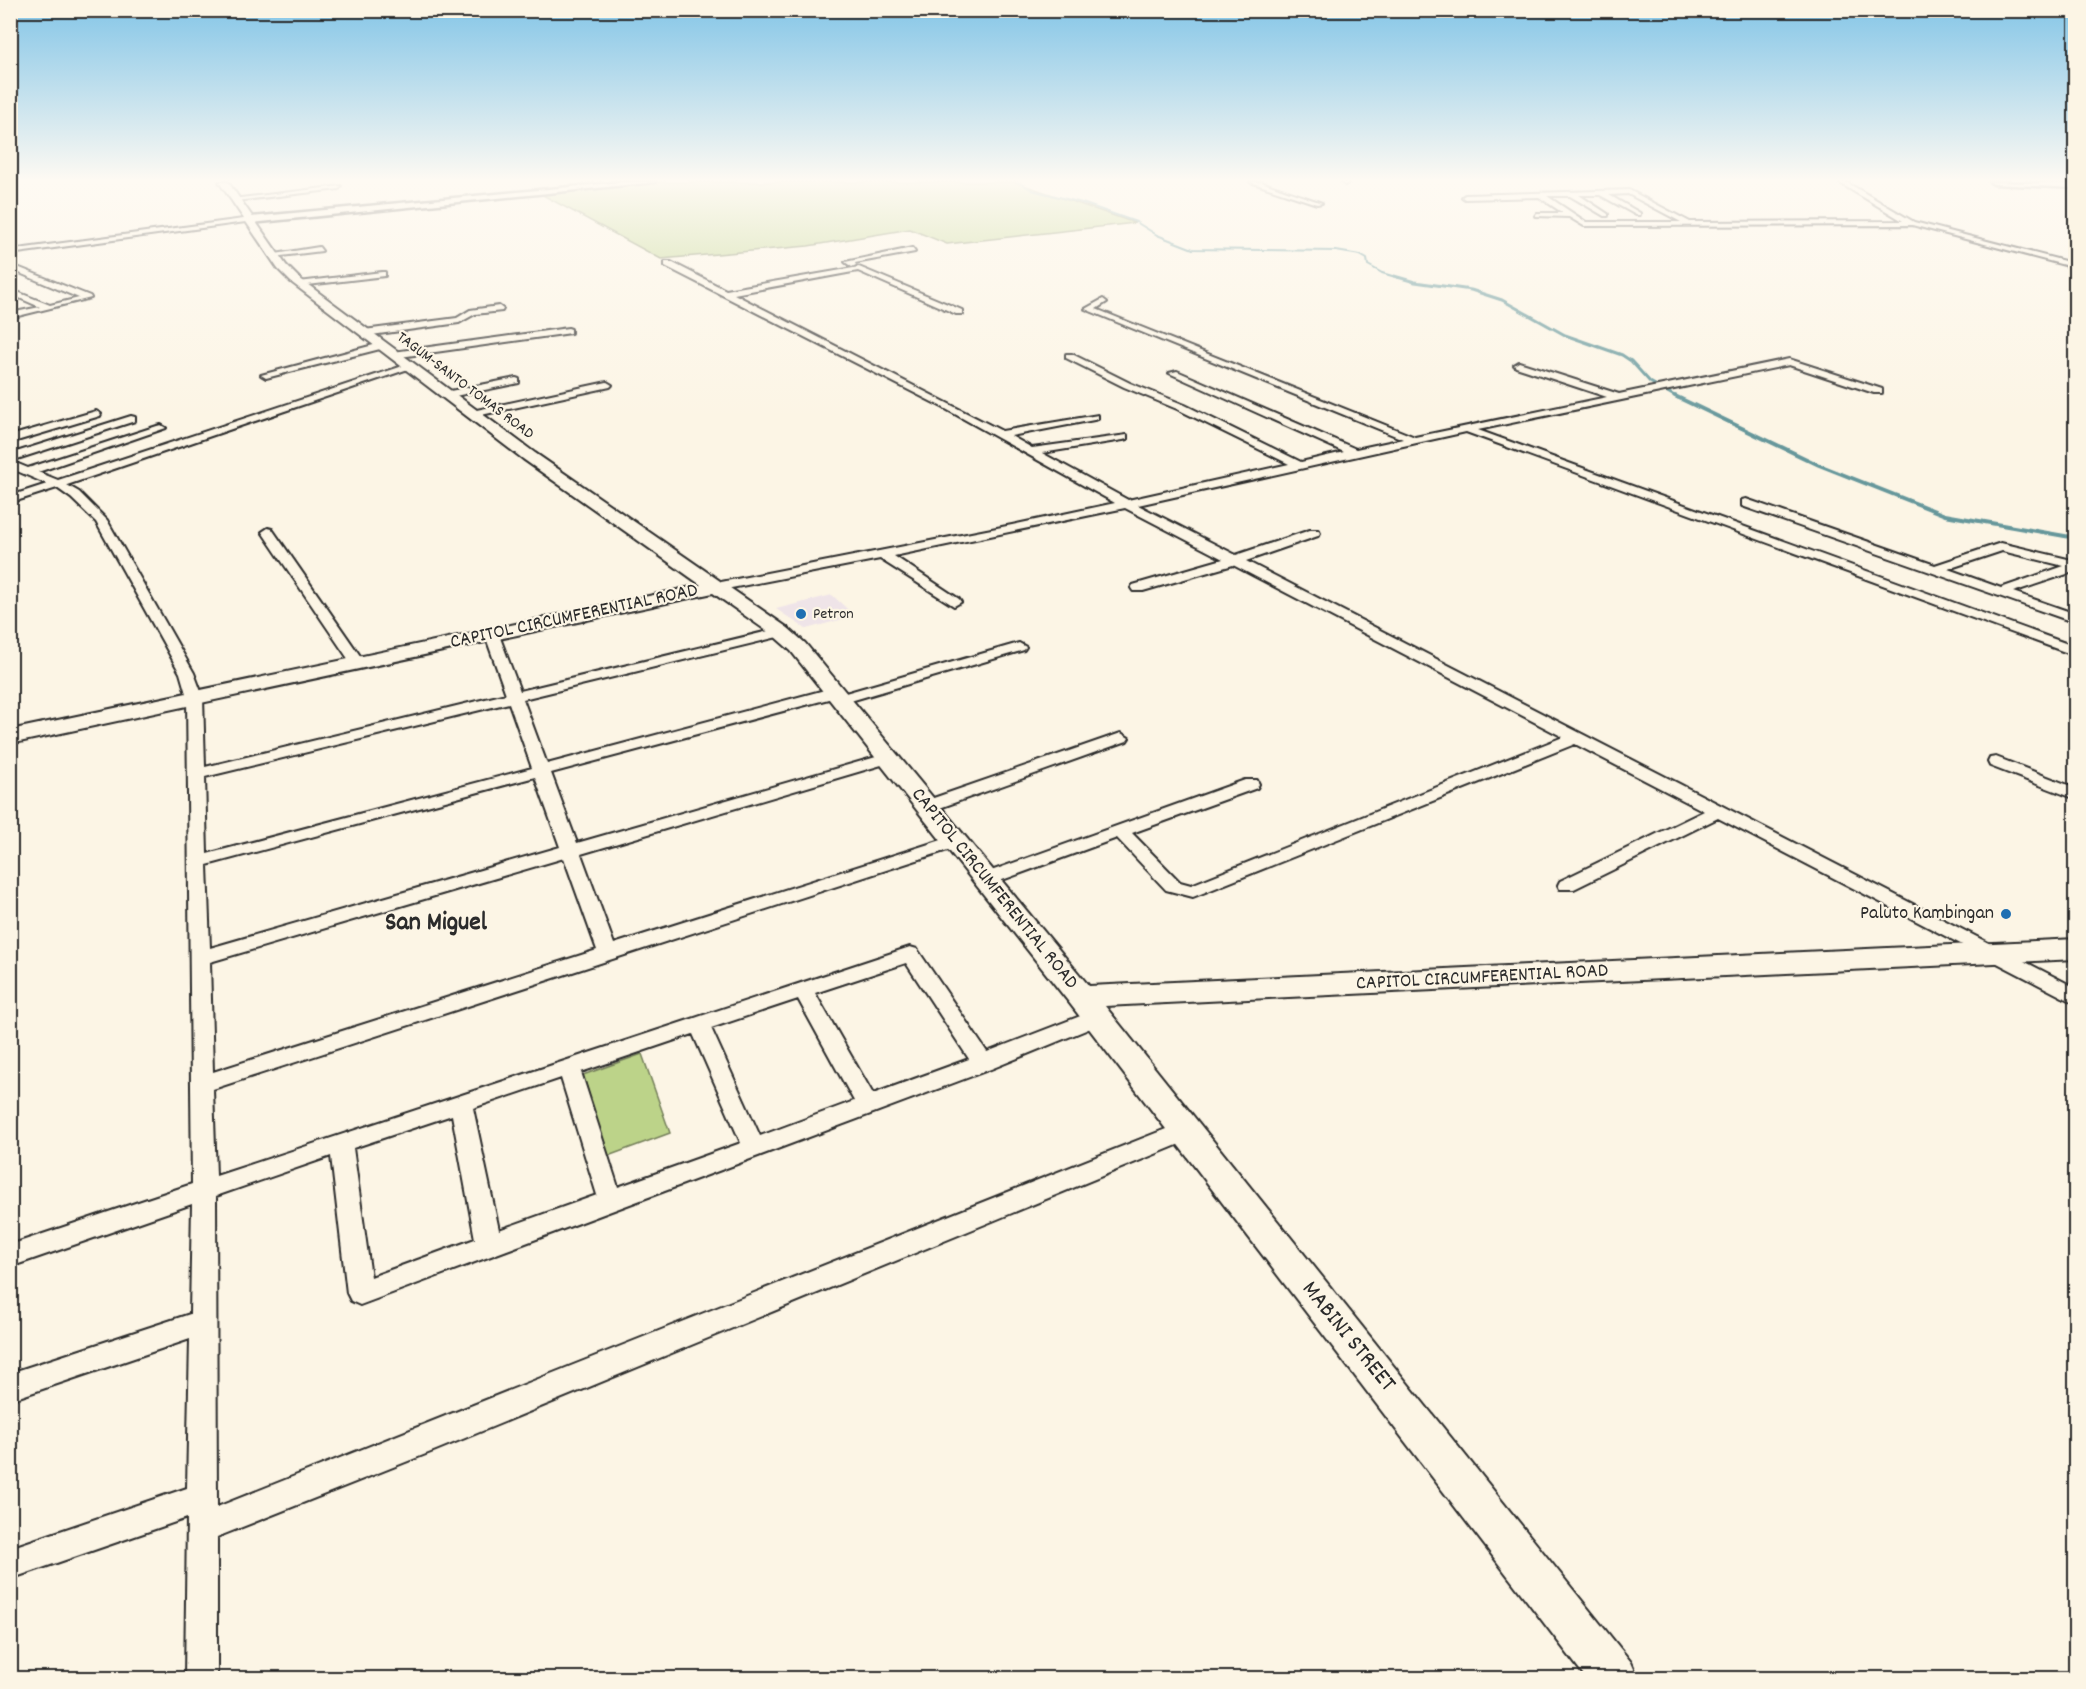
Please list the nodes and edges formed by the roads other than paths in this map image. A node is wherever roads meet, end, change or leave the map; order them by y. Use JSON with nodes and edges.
{"nodes":[{"id":1,"x":278,"y":261,"type":"edge"},
{"id":2,"x":855,"y":261,"type":"edge"},
{"id":3,"x":2056,"y":261,"type":"edge"},
{"id":4,"x":668,"y":264,"type":"dead end"},
{"id":5,"x":10,"y":266,"type":"edge"},
{"id":6,"x":2076,"y":266,"type":"edge"},
{"id":7,"x":859,"y":269,"type":"junction"},
{"id":8,"x":382,"y":274,"type":"dead end"},
{"id":9,"x":299,"y":284,"type":"junction"},
{"id":10,"x":726,"y":293,"type":"junction"},
{"id":11,"x":13,"y":294,"type":"edge"},
{"id":12,"x":32,"y":301,"type":"junction"},
{"id":13,"x":1103,"y":302,"type":"dead end"},
{"id":14,"x":10,"y":305,"type":"edge"},
{"id":15,"x":49,"y":308,"type":"junction"},
{"id":16,"x":499,"y":309,"type":"dead end"},
{"id":17,"x":958,"y":312,"type":"dead end"},
{"id":18,"x":10,"y":316,"type":"edge"},
{"id":19,"x":568,"y":331,"type":"dead end"},
{"id":20,"x":364,"y":333,"type":"junction"},
{"id":21,"x":381,"y":346,"type":"junction"},
{"id":22,"x":393,"y":355,"type":"junction"},
{"id":23,"x":1069,"y":356,"type":"dead end"},
{"id":24,"x":1519,"y":365,"type":"dead end"},
{"id":25,"x":409,"y":367,"type":"junction"},
{"id":26,"x":1174,"y":373,"type":"dead end"},
{"id":27,"x":266,"y":375,"type":"dead end"},
{"id":28,"x":516,"y":381,"type":"dead end"},
{"id":29,"x":607,"y":385,"type":"dead end"},
{"id":30,"x":1878,"y":391,"type":"dead end"},
{"id":31,"x":445,"y":394,"type":"junction"},
{"id":32,"x":1616,"y":397,"type":"junction"},
{"id":33,"x":96,"y":414,"type":"dead end"},
{"id":34,"x":472,"y":414,"type":"junction"},
{"id":35,"x":1094,"y":417,"type":"dead end"},
{"id":36,"x":131,"y":419,"type":"dead end"},
{"id":37,"x":161,"y":428,"type":"dead end"},
{"id":38,"x":1466,"y":429,"type":"junction"},
{"id":39,"x":1001,"y":435,"type":"junction"},
{"id":40,"x":1123,"y":437,"type":"dead end"},
{"id":41,"x":10,"y":440,"type":"edge"},
{"id":42,"x":1414,"y":440,"type":"junction"},
{"id":43,"x":1032,"y":451,"type":"junction"},
{"id":44,"x":1355,"y":453,"type":"junction"},
{"id":45,"x":10,"y":458,"type":"edge"},
{"id":46,"x":10,"y":464,"type":"edge"},
{"id":47,"x":1299,"y":465,"type":"junction"},
{"id":48,"x":29,"y":471,"type":"junction"},
{"id":49,"x":10,"y":477,"type":"edge"},
{"id":50,"x":58,"y":484,"type":"junction"},
{"id":51,"x":10,"y":500,"type":"edge"},
{"id":52,"x":1125,"y":502,"type":"junction"},
{"id":53,"x":1746,"y":503,"type":"dead end"},
{"id":54,"x":268,"y":532,"type":"dead end"},
{"id":55,"x":1314,"y":533,"type":"dead end"},
{"id":56,"x":882,"y":554,"type":"junction"},
{"id":57,"x":1902,"y":558,"type":"junction"},
{"id":58,"x":1236,"y":560,"type":"junction"},
{"id":59,"x":2076,"y":566,"type":"edge"},
{"id":60,"x":1936,"y":569,"type":"junction"},
{"id":61,"x":1863,"y":574,"type":"junction"},
{"id":62,"x":716,"y":587,"type":"junction"},
{"id":63,"x":1138,"y":588,"type":"dead end"},
{"id":64,"x":1999,"y":593,"type":"junction"},
{"id":65,"x":954,"y":602,"type":"dead end"},
{"id":66,"x":2076,"y":619,"type":"edge"},
{"id":67,"x":781,"y":632,"type":"junction"},
{"id":68,"x":492,"y":635,"type":"junction"},
{"id":69,"x":1019,"y":647,"type":"dead end"},
{"id":70,"x":2076,"y":652,"type":"edge"},
{"id":71,"x":358,"y":663,"type":"junction"},
{"id":72,"x":839,"y":695,"type":"junction"},
{"id":73,"x":195,"y":697,"type":"junction"},
{"id":74,"x":514,"y":697,"type":"junction"},
{"id":75,"x":10,"y":738,"type":"edge"},
{"id":76,"x":1122,"y":738,"type":"dead end"},
{"id":77,"x":1575,"y":738,"type":"junction"},
{"id":78,"x":889,"y":758,"type":"junction"},
{"id":79,"x":1996,"y":762,"type":"dead end"},
{"id":80,"x":542,"y":770,"type":"junction"},
{"id":81,"x":196,"y":774,"type":"junction"},
{"id":82,"x":1251,"y":784,"type":"dead end"},
{"id":83,"x":2076,"y":794,"type":"edge"},
{"id":84,"x":928,"y":806,"type":"junction"},
{"id":85,"x":1717,"y":813,"type":"junction"},
{"id":86,"x":1120,"y":831,"type":"junction"},
{"id":87,"x":957,"y":842,"type":"junction"},
{"id":88,"x":571,"y":852,"type":"junction"},
{"id":89,"x":198,"y":862,"type":"junction"},
{"id":90,"x":987,"y":879,"type":"junction"},
{"id":91,"x":1567,"y":885,"type":"dead end"},
{"id":92,"x":2076,"y":949,"type":"edge"},
{"id":93,"x":1990,"y":953,"type":"junction"},
{"id":94,"x":608,"y":954,"type":"junction"},
{"id":95,"x":200,"y":958,"type":"junction"},
{"id":96,"x":803,"y":990,"type":"junction"},
{"id":97,"x":2076,"y":997,"type":"edge"},
{"id":98,"x":1088,"y":1007,"type":"junction"},
{"id":99,"x":699,"y":1024,"type":"junction"},
{"id":100,"x":983,"y":1063,"type":"junction"},
{"id":101,"x":569,"y":1067,"type":"junction"},
{"id":102,"x":202,"y":1084,"type":"junction"},
{"id":103,"x":461,"y":1103,"type":"junction"},
{"id":104,"x":868,"y":1105,"type":"junction"},
{"id":105,"x":1184,"y":1132,"type":"junction"},
{"id":106,"x":341,"y":1143,"type":"junction"},
{"id":107,"x":754,"y":1147,"type":"junction"},
{"id":108,"x":204,"y":1190,"type":"junction"},
{"id":109,"x":610,"y":1199,"type":"junction"},
{"id":110,"x":489,"y":1244,"type":"junction"},
{"id":111,"x":10,"y":1256,"type":"edge"},
{"id":112,"x":203,"y":1322,"type":"junction"},
{"id":113,"x":10,"y":1387,"type":"edge"},
{"id":114,"x":202,"y":1498,"type":"junction"},
{"id":115,"x":202,"y":1528,"type":"junction"},
{"id":116,"x":10,"y":1564,"type":"edge"},
{"id":117,"x":201,"y":1678,"type":"edge"},
{"id":118,"x":1615,"y":1678,"type":"edge"}],
"edges":[{"from":1,"to":9,"type":"main road","name":"TAGUM-SANTO TOMAS ROAD"},
{"from":2,"to":7,"type":"street"},
{"from":3,"to":6,"type":"street"},
{"from":4,"to":10,"type":"street"},
{"from":5,"to":15,"type":"street"},
{"from":7,"to":10,"type":"street"},
{"from":7,"to":17,"type":"street"},
{"from":8,"to":9,"type":"street"},
{"from":9,"to":20,"type":"main road","name":"TAGUM-SANTO TOMAS ROAD"},
{"from":10,"to":39,"type":"street"},
{"from":11,"to":12,"type":"street"},
{"from":12,"to":14,"type":"street"},
{"from":12,"to":15,"type":"street"},
{"from":13,"to":42,"type":"street"},
{"from":15,"to":18,"type":"street"},
{"from":16,"to":20,"type":"street"},
{"from":19,"to":22,"type":"street"},
{"from":20,"to":21,"type":"main road","name":"TAGUM-SANTO TOMAS ROAD"},
{"from":21,"to":22,"type":"main road","name":"TAGUM-SANTO TOMAS ROAD"},
{"from":21,"to":27,"type":"street"},
{"from":22,"to":25,"type":"main road","name":"TAGUM-SANTO TOMAS ROAD"},
{"from":23,"to":47,"type":"street"},
{"from":24,"to":32,"type":"street"},
{"from":25,"to":31,"type":"main road","name":"TAGUM-SANTO TOMAS ROAD"},
{"from":25,"to":50,"type":"street"},
{"from":26,"to":44,"type":"street"},
{"from":28,"to":31,"type":"street"},
{"from":29,"to":34,"type":"street"},
{"from":30,"to":32,"type":"street"},
{"from":31,"to":34,"type":"main road","name":"TAGUM-SANTO TOMAS ROAD"},
{"from":32,"to":38,"type":"street"},
{"from":33,"to":41,"type":"street"},
{"from":34,"to":62,"type":"main road","name":"TAGUM-SANTO TOMAS ROAD"},
{"from":35,"to":39,"type":"street"},
{"from":36,"to":45,"type":"street"},
{"from":37,"to":48,"type":"street"},
{"from":38,"to":42,"type":"street"},
{"from":38,"to":61,"type":"street"},
{"from":39,"to":43,"type":"street"},
{"from":40,"to":43,"type":"street"},
{"from":42,"to":44,"type":"street"},
{"from":43,"to":52,"type":"street"},
{"from":44,"to":47,"type":"street"},
{"from":46,"to":48,"type":"street"},
{"from":47,"to":52,"type":"street"},
{"from":48,"to":49,"type":"street"},
{"from":48,"to":50,"type":"street"},
{"from":50,"to":51,"type":"street"},
{"from":50,"to":73,"type":"street"},
{"from":52,"to":56,"type":"street"},
{"from":52,"to":58,"type":"street"},
{"from":53,"to":57,"type":"street"},
{"from":54,"to":71,"type":"street"},
{"from":55,"to":58,"type":"street"},
{"from":56,"to":62,"type":"street"},
{"from":56,"to":65,"type":"street"},
{"from":57,"to":60,"type":"street"},
{"from":57,"to":61,"type":"street"},
{"from":58,"to":63,"type":"street"},
{"from":58,"to":77,"type":"street"},
{"from":59,"to":60,"type":"street"},
{"from":59,"to":64,"type":"street"},
{"from":60,"to":64,"type":"street"},
{"from":61,"to":70,"type":"street"},
{"from":62,"to":67,"type":"main road","name":"CAPITOL CIRCUMFERENTIAL ROAD"},
{"from":62,"to":68,"type":"main road","name":"CAPITOL CIRCUMFERENTIAL ROAD"},
{"from":64,"to":66,"type":"street"},
{"from":67,"to":72,"type":"main road","name":"CAPITOL CIRCUMFERENTIAL ROAD"},
{"from":67,"to":74,"type":"street"},
{"from":68,"to":71,"type":"main road","name":"CAPITOL CIRCUMFERENTIAL ROAD"},
{"from":68,"to":74,"type":"street"},
{"from":69,"to":72,"type":"street"},
{"from":71,"to":73,"type":"main road","name":"CAPITOL CIRCUMFERENTIAL ROAD"},
{"from":72,"to":78,"type":"main road","name":"CAPITOL CIRCUMFERENTIAL ROAD"},
{"from":72,"to":80,"type":"street"},
{"from":73,"to":75,"type":"main road","name":"CAPITOL CIRCUMFERENTIAL ROAD"},
{"from":73,"to":81,"type":"street"},
{"from":74,"to":80,"type":"street"},
{"from":74,"to":81,"type":"street"},
{"from":76,"to":84,"type":"street"},
{"from":77,"to":85,"type":"street"},
{"from":77,"to":86,"type":"street"},
{"from":78,"to":84,"type":"main road","name":"CAPITOL CIRCUMFERENTIAL ROAD"},
{"from":78,"to":88,"type":"street"},
{"from":79,"to":83,"type":"street"},
{"from":80,"to":88,"type":"street"},
{"from":80,"to":89,"type":"street"},
{"from":81,"to":89,"type":"street"},
{"from":82,"to":86,"type":"street"},
{"from":84,"to":87,"type":"main road","name":"CAPITOL CIRCUMFERENTIAL ROAD"},
{"from":85,"to":91,"type":"street"},
{"from":85,"to":93,"type":"street"},
{"from":86,"to":90,"type":"street"},
{"from":87,"to":90,"type":"main road","name":"CAPITOL CIRCUMFERENTIAL ROAD"},
{"from":87,"to":94,"type":"street"},
{"from":88,"to":94,"type":"street"},
{"from":88,"to":95,"type":"street"},
{"from":89,"to":95,"type":"street"},
{"from":90,"to":98,"type":"main road","name":"CAPITOL CIRCUMFERENTIAL ROAD"},
{"from":92,"to":93,"type":"main road","name":"CAPITOL CIRCUMFERENTIAL ROAD"},
{"from":93,"to":97,"type":"street"},
{"from":93,"to":98,"type":"main road","name":"CAPITOL CIRCUMFERENTIAL ROAD"},
{"from":94,"to":102,"type":"street"},
{"from":95,"to":102,"type":"street"},
{"from":96,"to":99,"type":"street"},
{"from":96,"to":100,"type":"street"},
{"from":96,"to":104,"type":"street"},
{"from":98,"to":100,"type":"street"},
{"from":98,"to":105,"type":"main road","name":"MABINI STREET"},
{"from":99,"to":101,"type":"street"},
{"from":99,"to":107,"type":"street"},
{"from":100,"to":104,"type":"street"},
{"from":101,"to":103,"type":"street"},
{"from":101,"to":109,"type":"street"},
{"from":102,"to":108,"type":"street"},
{"from":103,"to":106,"type":"street"},
{"from":103,"to":110,"type":"street"},
{"from":104,"to":107,"type":"street"},
{"from":105,"to":115,"type":"street"},
{"from":105,"to":118,"type":"main road","name":"MABINI STREET"},
{"from":106,"to":108,"type":"street"},
{"from":106,"to":110,"type":"street"},
{"from":107,"to":109,"type":"street"},
{"from":108,"to":111,"type":"street"},
{"from":108,"to":112,"type":"street"},
{"from":109,"to":110,"type":"street"},
{"from":112,"to":113,"type":"street"},
{"from":112,"to":114,"type":"street"},
{"from":114,"to":115,"type":"street"},
{"from":114,"to":116,"type":"street"},
{"from":115,"to":117,"type":"street"}]}
